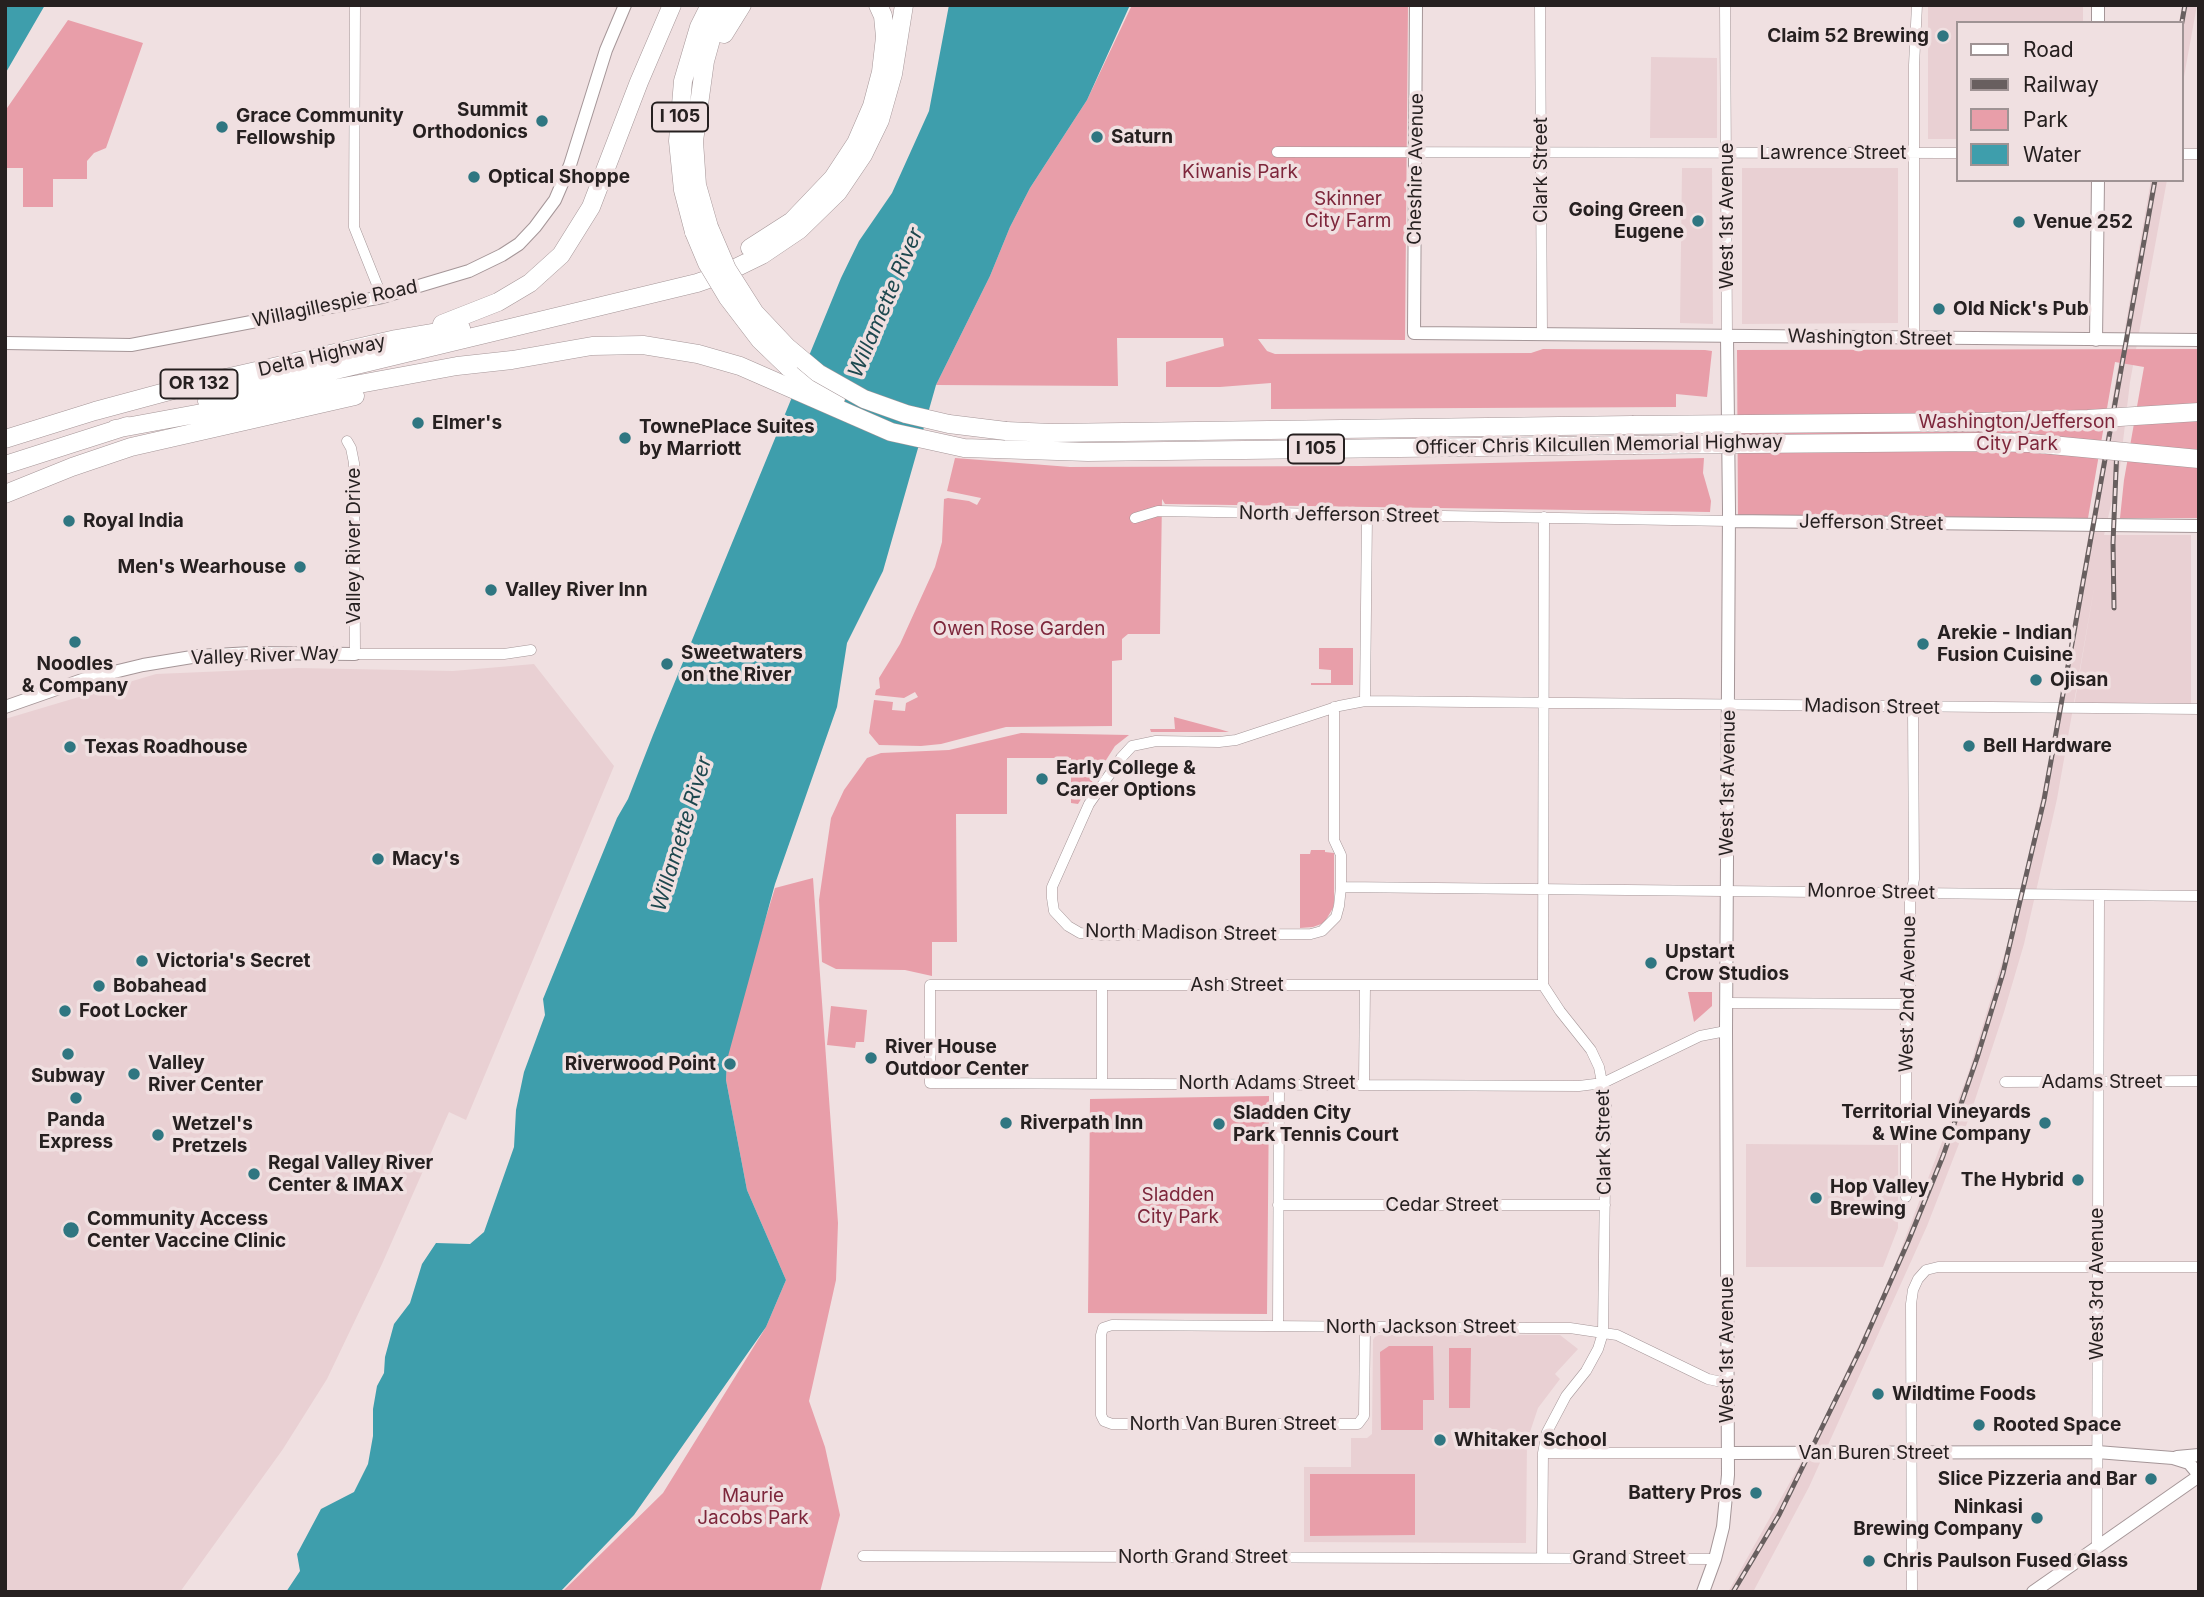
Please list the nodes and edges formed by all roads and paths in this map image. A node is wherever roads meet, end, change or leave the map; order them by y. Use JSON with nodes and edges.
{"nodes":[{"id":1,"x":355,"y":5,"type":"edge"},
{"id":2,"x":625,"y":5,"type":"edge"},
{"id":3,"x":673,"y":5,"type":"edge"},
{"id":4,"x":710,"y":5,"type":"edge"},
{"id":5,"x":727,"y":5,"type":"edge"},
{"id":6,"x":742,"y":5,"type":"edge"},
{"id":7,"x":878,"y":5,"type":"edge"},
{"id":8,"x":904,"y":5,"type":"edge"},
{"id":9,"x":1416,"y":5,"type":"edge"},
{"id":10,"x":1539,"y":5,"type":"edge"},
{"id":11,"x":1725,"y":5,"type":"edge"},
{"id":12,"x":1917,"y":5,"type":"edge"},
{"id":13,"x":700,"y":88,"type":"junction"},
{"id":14,"x":1541,"y":151,"type":"junction"},
{"id":15,"x":1277,"y":152,"type":"dead end"},
{"id":16,"x":1416,"y":152,"type":"junction"},
{"id":17,"x":1727,"y":152,"type":"junction"},
{"id":18,"x":1914,"y":153,"type":"junction"},
{"id":19,"x":1955,"y":153,"type":"edge"},
{"id":20,"x":2098,"y":182,"type":"edge"},
{"id":21,"x":702,"y":229,"type":"junction"},
{"id":22,"x":382,"y":298,"type":"junction"},
{"id":23,"x":1413,"y":333,"type":"joint"},
{"id":24,"x":1542,"y":335,"type":"junction"},
{"id":25,"x":1727,"y":337,"type":"junction"},
{"id":26,"x":1914,"y":338,"type":"junction"},
{"id":27,"x":396,"y":339,"type":"junction"},
{"id":28,"x":2096,"y":340,"type":"junction"},
{"id":29,"x":2199,"y":340,"type":"edge"},
{"id":30,"x":5,"y":343,"type":"edge"},
{"id":31,"x":512,"y":360,"type":"junction"},
{"id":32,"x":2199,"y":412,"type":"edge"},
{"id":33,"x":115,"y":429,"type":"junction"},
{"id":34,"x":5,"y":439,"type":"edge"},
{"id":35,"x":346,"y":441,"type":"dead end"},
{"id":36,"x":999,"y":449,"type":"junction"},
{"id":37,"x":2199,"y":459,"type":"edge"},
{"id":38,"x":5,"y":465,"type":"edge"},
{"id":39,"x":5,"y":494,"type":"edge"},
{"id":40,"x":1367,"y":514,"type":"junction"},
{"id":41,"x":1135,"y":517,"type":"dead end"},
{"id":42,"x":1544,"y":517,"type":"junction"},
{"id":43,"x":1729,"y":521,"type":"junction"},
{"id":44,"x":2199,"y":526,"type":"edge"},
{"id":45,"x":531,"y":650,"type":"dead end"},
{"id":46,"x":355,"y":654,"type":"junction"},
{"id":47,"x":1364,"y":701,"type":"junction"},
{"id":48,"x":1545,"y":703,"type":"junction"},
{"id":49,"x":1729,"y":705,"type":"junction"},
{"id":50,"x":5,"y":706,"type":"edge"},
{"id":51,"x":1334,"y":707,"type":"junction"},
{"id":52,"x":1913,"y":707,"type":"junction"},
{"id":53,"x":2199,"y":709,"type":"edge"},
{"id":54,"x":1341,"y":887,"type":"junction"},
{"id":55,"x":1544,"y":888,"type":"junction"},
{"id":56,"x":1727,"y":890,"type":"junction"},
{"id":57,"x":1912,"y":893,"type":"junction"},
{"id":58,"x":2099,"y":896,"type":"junction"},
{"id":59,"x":2199,"y":897,"type":"edge"},
{"id":60,"x":1102,"y":985,"type":"junction"},
{"id":61,"x":1364,"y":985,"type":"junction"},
{"id":62,"x":1543,"y":985,"type":"junction"},
{"id":63,"x":1727,"y":1003,"type":"junction"},
{"id":64,"x":1906,"y":1004,"type":"junction"},
{"id":65,"x":1726,"y":1031,"type":"junction"},
{"id":66,"x":2199,"y":1081,"type":"edge"},
{"id":67,"x":2005,"y":1082,"type":"dead end"},
{"id":68,"x":2097,"y":1082,"type":"junction"},
{"id":69,"x":930,"y":1083,"type":"joint"},
{"id":70,"x":1102,"y":1083,"type":"junction"},
{"id":71,"x":1279,"y":1083,"type":"junction"},
{"id":72,"x":1603,"y":1083,"type":"junction"},
{"id":73,"x":1364,"y":1084,"type":"junction"},
{"id":74,"x":1906,"y":1197,"type":"dead end"},
{"id":75,"x":1278,"y":1205,"type":"junction"},
{"id":76,"x":1605,"y":1205,"type":"junction"},
{"id":77,"x":2097,"y":1267,"type":"junction"},
{"id":78,"x":2199,"y":1268,"type":"edge"},
{"id":79,"x":1278,"y":1326,"type":"junction"},
{"id":80,"x":1365,"y":1327,"type":"junction"},
{"id":81,"x":1603,"y":1333,"type":"junction"},
{"id":82,"x":1726,"y":1383,"type":"junction"},
{"id":83,"x":1104,"y":1421,"type":"joint"},
{"id":84,"x":2097,"y":1452,"type":"junction"},
{"id":85,"x":1543,"y":1453,"type":"junction"},
{"id":86,"x":1727,"y":1453,"type":"junction"},
{"id":87,"x":1913,"y":1453,"type":"junction"},
{"id":88,"x":2199,"y":1455,"type":"edge"},
{"id":89,"x":2174,"y":1458,"type":"junction"},
{"id":90,"x":2199,"y":1476,"type":"edge"},
{"id":91,"x":2097,"y":1547,"type":"junction"},
{"id":92,"x":863,"y":1556,"type":"dead end"},
{"id":93,"x":1542,"y":1558,"type":"junction"},
{"id":94,"x":1716,"y":1559,"type":"junction"},
{"id":95,"x":1703,"y":1592,"type":"edge"},
{"id":96,"x":1912,"y":1592,"type":"edge"},
{"id":97,"x":2034,"y":1592,"type":"edge"}],
"edges":[{"from":1,"to":22,"type":"street"},
{"from":2,"to":22,"type":"street","name":"Willagillespie Road"},
{"from":3,"to":27,"type":"highway"},
{"from":4,"to":21,"type":"highway","number":"I 105"},
{"from":5,"to":13,"type":"highway","number":"I 105"},
{"from":6,"to":13,"type":"highway"},
{"from":7,"to":27,"type":"highway"},
{"from":8,"to":33,"type":"highway"},
{"from":9,"to":16,"type":"street","name":"Cheshire Avenue"},
{"from":10,"to":14,"type":"street","name":"Clark Street"},
{"from":11,"to":17,"type":"street","name":"West 1st Avenue"},
{"from":12,"to":18,"type":"street"},
{"from":13,"to":21,"type":"highway","number":"I 105"},
{"from":14,"to":16,"type":"street","name":"Lawrence Street"},
{"from":14,"to":17,"type":"street","name":"Lawrence Street"},
{"from":14,"to":24,"type":"street","name":"Clark Street"},
{"from":15,"to":16,"type":"street","name":"Lawrence Street"},
{"from":16,"to":23,"type":"street","name":"Cheshire Avenue"},
{"from":17,"to":18,"type":"street","name":"Lawrence Street"},
{"from":17,"to":25,"type":"street","name":"West 1st Avenue"},
{"from":18,"to":19,"type":"street","name":"Lawrence Street"},
{"from":18,"to":26,"type":"street"},
{"from":20,"to":28,"type":"street"},
{"from":21,"to":32,"type":"highway","name":"Officer Chris Kilcullen Memorial Highway","number":"I 105","bridge":true},
{"from":21,"to":36,"type":"highway","number":"I 105","bridge":true},
{"from":22,"to":30,"type":"street","name":"Willagillespie Road"},
{"from":23,"to":24,"type":"street","name":"Washington Street"},
{"from":24,"to":25,"type":"street","name":"Washington Street"},
{"from":25,"to":26,"type":"street","name":"Washington Street"},
{"from":25,"to":43,"type":"street","name":"West 1st Avenue"},
{"from":26,"to":28,"type":"street","name":"Washington Street"},
{"from":27,"to":34,"type":"highway","name":"Delta Highway","number":"OR 132"},
{"from":28,"to":29,"type":"street","name":"Washington Street"},
{"from":31,"to":33,"type":"highway"},
{"from":31,"to":36,"type":"highway"},
{"from":31,"to":39,"type":"highway"},
{"from":33,"to":38,"type":"highway"},
{"from":35,"to":46,"type":"street","name":"Valley River Drive"},
{"from":36,"to":37,"type":"highway","name":"Officer Chris Kilcullen Memorial Highway","number":"I 105","bridge":true},
{"from":40,"to":41,"type":"street","name":"North Jefferson Street"},
{"from":40,"to":42,"type":"street","name":"North Jefferson Street"},
{"from":40,"to":47,"type":"street"},
{"from":42,"to":43,"type":"street","name":"Jefferson Street"},
{"from":42,"to":48,"type":"street"},
{"from":43,"to":44,"type":"street","name":"Jefferson Street"},
{"from":43,"to":49,"type":"street","name":"West 1st Avenue"},
{"from":45,"to":46,"type":"street","name":"Valley River Way"},
{"from":46,"to":50,"type":"street","name":"Valley River Way"},
{"from":47,"to":48,"type":"street","name":"North Madison Street"},
{"from":47,"to":51,"type":"street","name":"North Madison Street"},
{"from":48,"to":49,"type":"street","name":"Madison Street"},
{"from":48,"to":55,"type":"street"},
{"from":49,"to":52,"type":"street","name":"Madison Street"},
{"from":49,"to":56,"type":"street","name":"West 1st Avenue"},
{"from":51,"to":54,"type":"street"},
{"from":51,"to":54,"type":"street","name":"North Madison Street"},
{"from":52,"to":53,"type":"street","name":"Madison Street"},
{"from":52,"to":57,"type":"street","name":"West 2nd Avenue"},
{"from":54,"to":55,"type":"street","name":"Monroe Street"},
{"from":55,"to":56,"type":"street","name":"Monroe Street"},
{"from":55,"to":62,"type":"street"},
{"from":56,"to":57,"type":"street","name":"Monroe Street"},
{"from":56,"to":63,"type":"street","name":"West 1st Avenue"},
{"from":57,"to":58,"type":"street","name":"Monroe Street"},
{"from":57,"to":64,"type":"street","name":"West 2nd Avenue"},
{"from":58,"to":59,"type":"street","name":"Monroe Street"},
{"from":58,"to":68,"type":"street","name":"West 3rd Avenue"},
{"from":60,"to":61,"type":"street","name":"Ash Street"},
{"from":60,"to":69,"type":"street","name":"Ash Street"},
{"from":60,"to":70,"type":"street"},
{"from":61,"to":62,"type":"street","name":"Ash Street"},
{"from":61,"to":73,"type":"street"},
{"from":62,"to":72,"type":"street","name":"Clark Street"},
{"from":63,"to":64,"type":"street"},
{"from":63,"to":65,"type":"street","name":"West 1st Avenue"},
{"from":64,"to":74,"type":"street","name":"West 2nd Avenue"},
{"from":65,"to":72,"type":"street"},
{"from":65,"to":82,"type":"street","name":"West 1st Avenue"},
{"from":66,"to":68,"type":"street","name":"Adams Street"},
{"from":67,"to":68,"type":"street","name":"Adams Street"},
{"from":68,"to":77,"type":"street","name":"West 3rd Avenue"},
{"from":69,"to":70,"type":"street","name":"North Adams Street"},
{"from":70,"to":71,"type":"street","name":"North Adams Street"},
{"from":71,"to":73,"type":"street","name":"North Adams Street"},
{"from":71,"to":75,"type":"street"},
{"from":72,"to":73,"type":"street","name":"North Adams Street"},
{"from":72,"to":76,"type":"street","name":"Clark Street"},
{"from":75,"to":76,"type":"street","name":"Cedar Street"},
{"from":75,"to":79,"type":"street"},
{"from":76,"to":81,"type":"street","name":"Clark Street"},
{"from":77,"to":78,"type":"street"},
{"from":77,"to":84,"type":"street","name":"West 3rd Avenue"},
{"from":77,"to":87,"type":"street"},
{"from":79,"to":80,"type":"street","name":"North Jackson Street"},
{"from":79,"to":83,"type":"street","name":"North Jackson Street"},
{"from":80,"to":81,"type":"street","name":"North Jackson Street"},
{"from":80,"to":83,"type":"street","name":"North Van Buren Street"},
{"from":81,"to":82,"type":"street","name":"North Jackson Street"},
{"from":81,"to":85,"type":"street","name":"Clark Street"},
{"from":82,"to":86,"type":"street","name":"West 1st Avenue"},
{"from":84,"to":87,"type":"street","name":"Van Buren Street"},
{"from":84,"to":89,"type":"street","name":"Van Buren Street"},
{"from":84,"to":91,"type":"street","name":"West 3rd Avenue"},
{"from":85,"to":86,"type":"street","name":"Van Buren Street"},
{"from":85,"to":93,"type":"street","name":"Clark Street"},
{"from":86,"to":87,"type":"street","name":"Van Buren Street"},
{"from":86,"to":94,"type":"street","name":"West 1st Avenue"},
{"from":87,"to":96,"type":"street"},
{"from":88,"to":89,"type":"street"},
{"from":89,"to":90,"type":"street","name":"Van Buren Street"},
{"from":90,"to":91,"type":"street"},
{"from":91,"to":97,"type":"street"},
{"from":92,"to":93,"type":"street","name":"North Grand Street"},
{"from":93,"to":94,"type":"street","name":"Grand Street"},
{"from":94,"to":95,"type":"street","name":"West 1st Avenue"}]}
